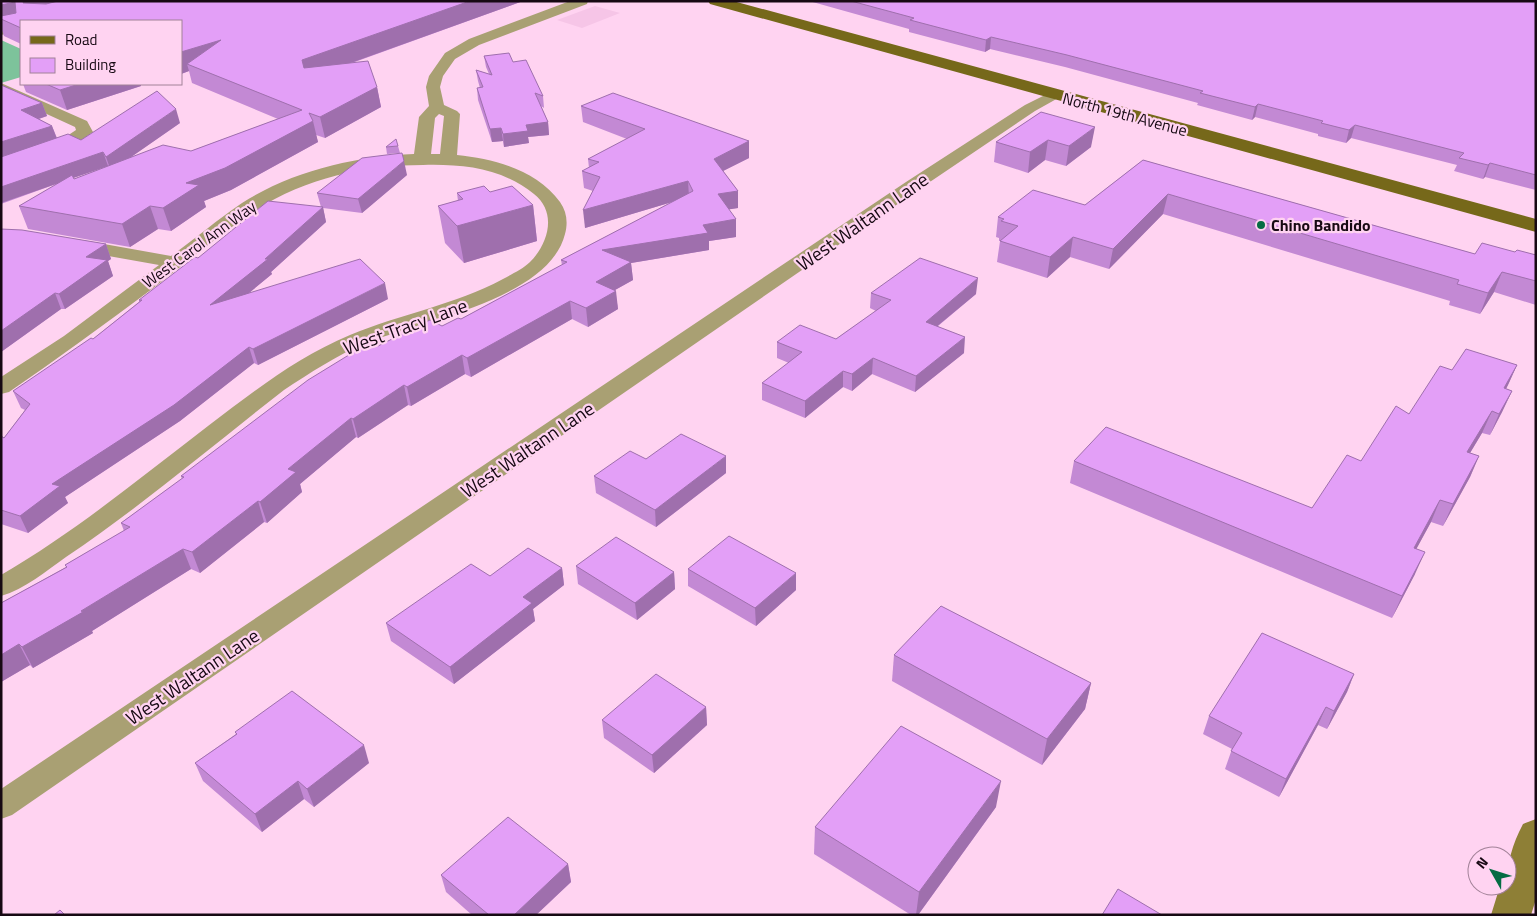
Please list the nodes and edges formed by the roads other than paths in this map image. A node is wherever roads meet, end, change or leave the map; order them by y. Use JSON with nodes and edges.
{"nodes":[{"id":1,"x":582,"y":1,"type":"edge"},
{"id":2,"x":715,"y":1,"type":"edge"},
{"id":3,"x":20,"y":26,"type":"edge"},
{"id":4,"x":1,"y":31,"type":"edge"},
{"id":5,"x":1,"y":87,"type":"edge"},
{"id":6,"x":1055,"y":94,"type":"junction"},
{"id":7,"x":437,"y":108,"type":"junction"},
{"id":8,"x":422,"y":160,"type":"junction"},
{"id":9,"x":448,"y":160,"type":"junction"},
{"id":10,"x":1,"y":166,"type":"edge"},
{"id":11,"x":1536,"y":226,"type":"edge"},
{"id":12,"x":57,"y":242,"type":"edge"},
{"id":13,"x":173,"y":262,"type":"junction"},
{"id":14,"x":1,"y":387,"type":"edge"},
{"id":15,"x":1,"y":587,"type":"edge"},
{"id":16,"x":1,"y":806,"type":"edge"},
{"id":17,"x":1536,"y":835,"type":"edge"},
{"id":18,"x":1511,"y":915,"type":"edge"}],
"edges":[{"from":1,"to":7,"type":"street"},
{"from":2,"to":6,"type":"main road","name":"North 19th Avenue"},
{"from":3,"to":4,"type":"street"},
{"from":5,"to":10,"type":"street"},
{"from":6,"to":11,"type":"main road","name":"North 19th Avenue"},
{"from":6,"to":16,"type":"street","name":"West Waltann Lane"},
{"from":7,"to":8,"type":"street"},
{"from":7,"to":9,"type":"street"},
{"from":8,"to":9,"type":"street","name":"West Carol Ann Way"},
{"from":8,"to":13,"type":"street","name":"West Carol Ann Way"},
{"from":9,"to":15,"type":"street","name":"West Tracy Lane"},
{"from":12,"to":13,"type":"street"},
{"from":13,"to":14,"type":"street","name":"West Carol Ann Way"},
{"from":17,"to":18,"type":"main road"}]}
